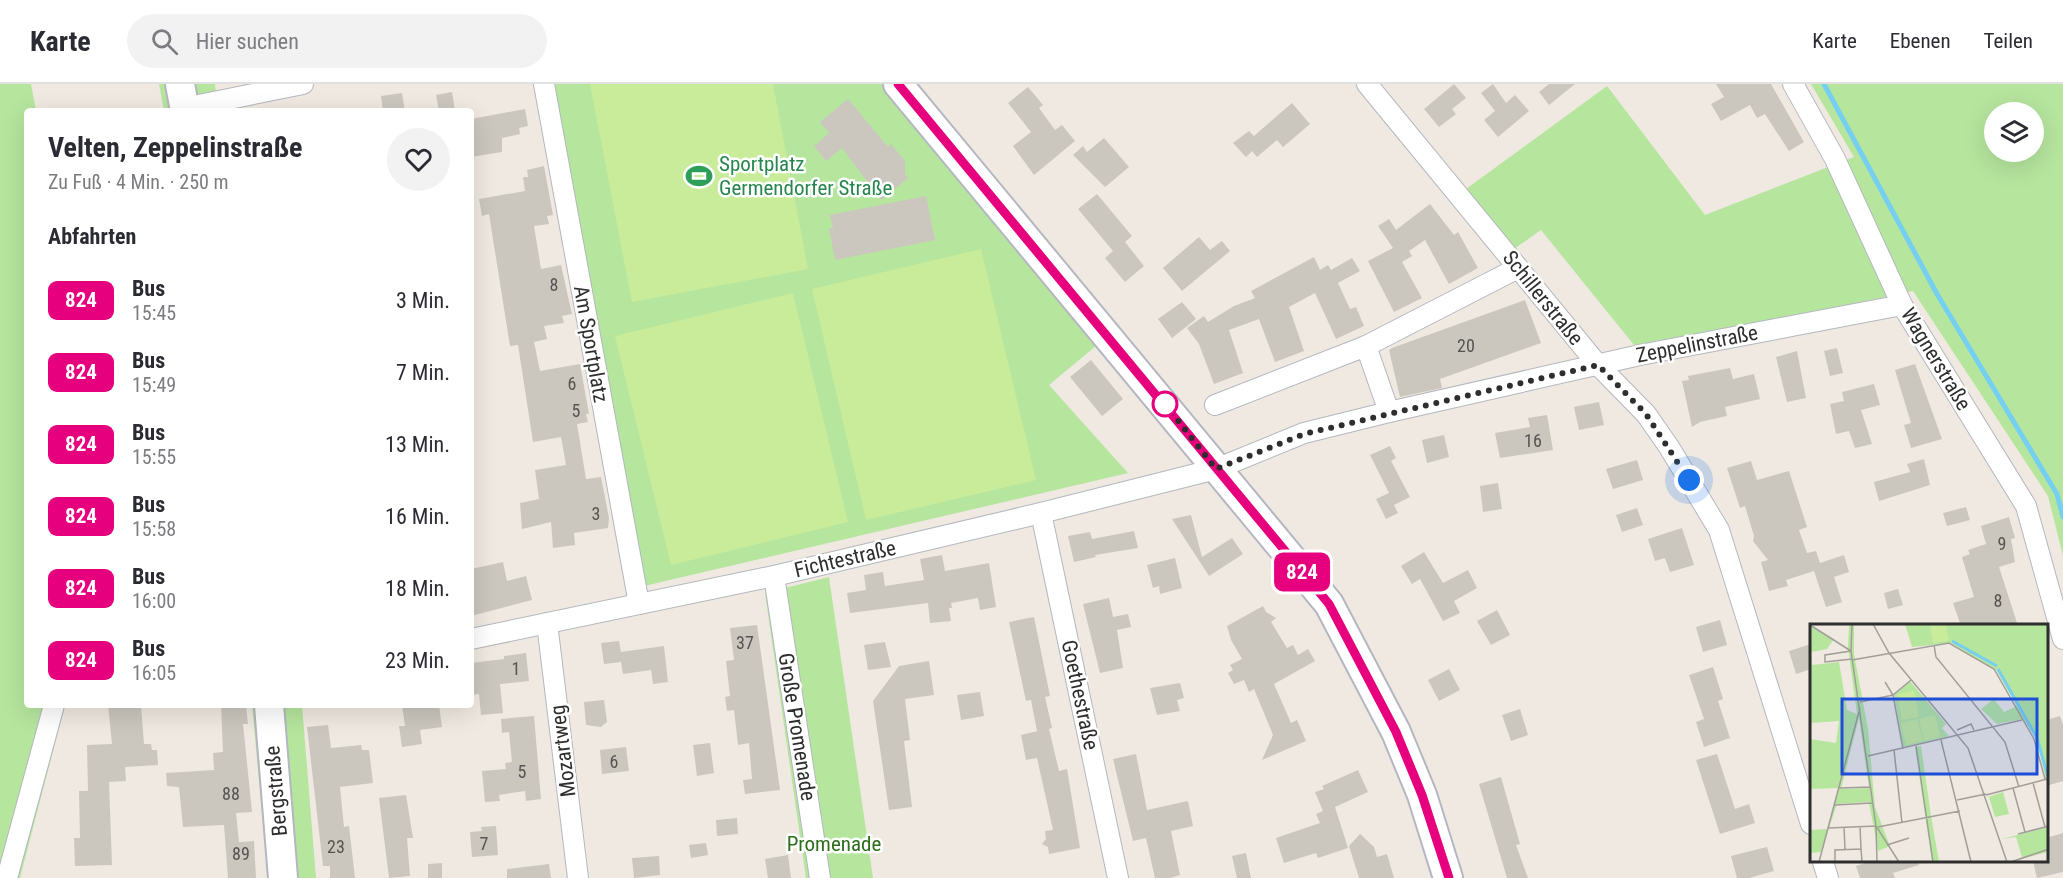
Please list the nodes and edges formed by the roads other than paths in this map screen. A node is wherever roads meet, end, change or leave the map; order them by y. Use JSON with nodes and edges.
{"nodes":[{"id":1,"x":303,"y":84,"type":"edge"},
{"id":2,"x":543,"y":84,"type":"edge"},
{"id":3,"x":898,"y":84,"type":"edge"},
{"id":4,"x":1367,"y":84,"type":"edge"},
{"id":5,"x":1793,"y":84,"type":"edge"},
{"id":6,"x":183,"y":101,"type":"edge"},
{"id":7,"x":1518,"y":268,"type":"junction"},
{"id":8,"x":1902,"y":305,"type":"junction"},
{"id":9,"x":1366,"y":346,"type":"junction"},
{"id":10,"x":1598,"y":365,"type":"junction"},
{"id":11,"x":1215,"y":405,"type":"dead end"},
{"id":12,"x":1389,"y":412,"type":"junction"},
{"id":13,"x":1216,"y":469,"type":"junction"},
{"id":14,"x":1041,"y":513,"type":"junction"},
{"id":15,"x":774,"y":576,"type":"junction"},
{"id":16,"x":639,"y":604,"type":"junction"},
{"id":17,"x":547,"y":623,"type":"junction"},
{"id":18,"x":474,"y":638,"type":"edge"},
{"id":19,"x":2063,"y":639,"type":"edge"},
{"id":20,"x":53,"y":708,"type":"edge"},
{"id":21,"x":269,"y":708,"type":"edge"},
{"id":22,"x":1810,"y":821,"type":"edge"},
{"id":23,"x":1824,"y":863,"type":"edge"},
{"id":24,"x":7,"y":878,"type":"edge"},
{"id":25,"x":284,"y":878,"type":"edge"},
{"id":26,"x":578,"y":878,"type":"edge"},
{"id":27,"x":820,"y":878,"type":"edge"},
{"id":28,"x":1118,"y":878,"type":"edge"},
{"id":29,"x":1449,"y":878,"type":"edge"},
{"id":30,"x":1828,"y":878,"type":"edge"}],
"edges":[{"from":1,"to":6,"type":"street"},
{"from":2,"to":16,"type":"street","name":"Am Sportplatz"},
{"from":3,"to":13,"type":"main road"},
{"from":4,"to":7,"type":"street","name":"Schillerstraße"},
{"from":5,"to":8,"type":"street","name":"Wagnerstraße"},
{"from":7,"to":9,"type":"street"},
{"from":7,"to":10,"type":"street","name":"Schillerstraße"},
{"from":8,"to":10,"type":"street","name":"Zeppelinstraße"},
{"from":8,"to":19,"type":"street","name":"Wagnerstraße"},
{"from":9,"to":11,"type":"street"},
{"from":9,"to":12,"type":"street"},
{"from":10,"to":12,"type":"street","name":"Zeppelinstraße"},
{"from":10,"to":22,"type":"street","name":"Schillerstraße"},
{"from":12,"to":13,"type":"street","name":"Zeppelinstraße"},
{"from":13,"to":14,"type":"street","name":"Fichtestraße"},
{"from":13,"to":29,"type":"main road"},
{"from":14,"to":15,"type":"street","name":"Fichtestraße"},
{"from":14,"to":28,"type":"street","name":"Goethestraße"},
{"from":15,"to":16,"type":"street","name":"Fichtestraße"},
{"from":15,"to":27,"type":"street","name":"Große Promenade"},
{"from":16,"to":17,"type":"street","name":"Fichtestraße"},
{"from":17,"to":18,"type":"street","name":"Fichtestraße"},
{"from":17,"to":26,"type":"street","name":"Mozartweg"},
{"from":20,"to":24,"type":"street"},
{"from":21,"to":25,"type":"main road","name":"Bergstraße"},
{"from":23,"to":30,"type":"street"}]}
